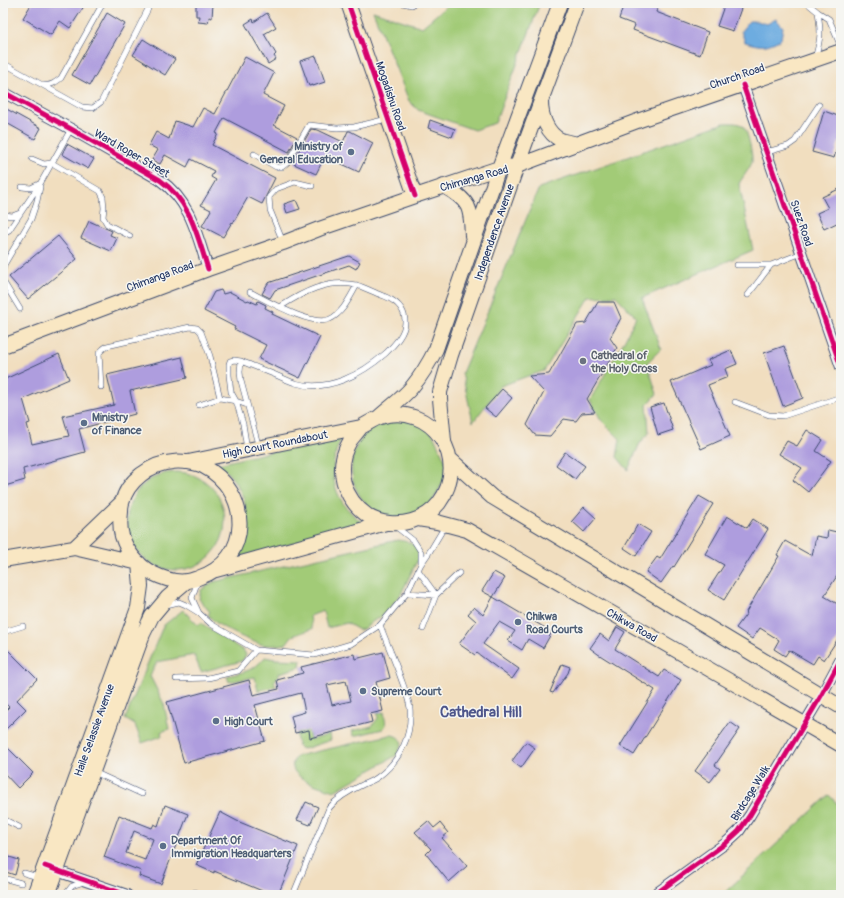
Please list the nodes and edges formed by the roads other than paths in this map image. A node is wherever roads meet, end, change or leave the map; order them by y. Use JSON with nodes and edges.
{"nodes":[{"id":1,"x":103,"y":3,"type":"edge"},
{"id":2,"x":148,"y":3,"type":"edge"},
{"id":3,"x":348,"y":3,"type":"edge"},
{"id":4,"x":402,"y":3,"type":"edge"},
{"id":5,"x":415,"y":3,"type":"edge"},
{"id":6,"x":560,"y":3,"type":"edge"},
{"id":7,"x":577,"y":3,"type":"edge"},
{"id":8,"x":808,"y":3,"type":"edge"},
{"id":9,"x":818,"y":12,"type":"junction"},
{"id":10,"x":841,"y":47,"type":"edge"},
{"id":11,"x":841,"y":51,"type":"edge"},
{"id":12,"x":814,"y":60,"type":"junction"},
{"id":13,"x":3,"y":63,"type":"edge"},
{"id":14,"x":43,"y":85,"type":"junction"},
{"id":15,"x":743,"y":85,"type":"junction"},
{"id":16,"x":3,"y":92,"type":"edge"},
{"id":17,"x":541,"y":102,"type":"junction"},
{"id":18,"x":819,"y":105,"type":"dead end"},
{"id":19,"x":388,"y":119,"type":"junction"},
{"id":20,"x":71,"y":129,"type":"junction"},
{"id":21,"x":577,"y":144,"type":"junction"},
{"id":22,"x":767,"y":152,"type":"junction"},
{"id":23,"x":254,"y":154,"type":"dead end"},
{"id":24,"x":32,"y":159,"type":"dead end"},
{"id":25,"x":52,"y":163,"type":"junction"},
{"id":26,"x":517,"y":166,"type":"junction"},
{"id":27,"x":499,"y":168,"type":"junction"},
{"id":28,"x":40,"y":184,"type":"junction"},
{"id":29,"x":312,"y":186,"type":"dead end"},
{"id":30,"x":444,"y":186,"type":"junction"},
{"id":31,"x":22,"y":187,"type":"dead end"},
{"id":32,"x":415,"y":196,"type":"junction"},
{"id":33,"x":21,"y":213,"type":"junction"},
{"id":34,"x":5,"y":215,"type":"dead end"},
{"id":35,"x":3,"y":234,"type":"edge"},
{"id":36,"x":130,"y":236,"type":"dead end"},
{"id":37,"x":283,"y":243,"type":"junction"},
{"id":38,"x":472,"y":247,"type":"junction"},
{"id":39,"x":802,"y":253,"type":"junction"},
{"id":40,"x":771,"y":265,"type":"junction"},
{"id":41,"x":737,"y":266,"type":"dead end"},
{"id":42,"x":208,"y":269,"type":"junction"},
{"id":43,"x":3,"y":270,"type":"edge"},
{"id":44,"x":3,"y":281,"type":"edge"},
{"id":45,"x":357,"y":285,"type":"junction"},
{"id":46,"x":250,"y":292,"type":"dead end"},
{"id":47,"x":748,"y":295,"type":"dead end"},
{"id":48,"x":280,"y":307,"type":"junction"},
{"id":49,"x":20,"y":309,"type":"dead end"},
{"id":50,"x":3,"y":346,"type":"edge"},
{"id":51,"x":241,"y":361,"type":"junction"},
{"id":52,"x":841,"y":367,"type":"edge"},
{"id":53,"x":102,"y":387,"type":"dead end"},
{"id":54,"x":841,"y":397,"type":"edge"},
{"id":55,"x":220,"y":398,"type":"junction"},
{"id":56,"x":236,"y":401,"type":"junction"},
{"id":57,"x":735,"y":402,"type":"dead end"},
{"id":58,"x":199,"y":405,"type":"dead end"},
{"id":59,"x":247,"y":405,"type":"junction"},
{"id":60,"x":379,"y":417,"type":"junction"},
{"id":61,"x":362,"y":427,"type":"junction"},
{"id":62,"x":444,"y":442,"type":"junction"},
{"id":63,"x":253,"y":449,"type":"junction"},
{"id":64,"x":450,"y":459,"type":"junction"},
{"id":65,"x":188,"y":462,"type":"junction"},
{"id":66,"x":122,"y":502,"type":"junction"},
{"id":67,"x":418,"y":519,"type":"junction"},
{"id":68,"x":389,"y":523,"type":"junction"},
{"id":69,"x":452,"y":526,"type":"junction"},
{"id":70,"x":74,"y":548,"type":"junction"},
{"id":71,"x":3,"y":560,"type":"edge"},
{"id":72,"x":139,"y":563,"type":"junction"},
{"id":73,"x":421,"y":564,"type":"junction"},
{"id":74,"x":216,"y":570,"type":"junction"},
{"id":75,"x":418,"y":570,"type":"junction"},
{"id":76,"x":459,"y":573,"type":"dead end"},
{"id":77,"x":192,"y":580,"type":"junction"},
{"id":78,"x":407,"y":593,"type":"junction"},
{"id":79,"x":436,"y":595,"type":"junction"},
{"id":80,"x":161,"y":606,"type":"junction"},
{"id":81,"x":199,"y":613,"type":"junction"},
{"id":82,"x":380,"y":625,"type":"junction"},
{"id":83,"x":23,"y":626,"type":"dead end"},
{"id":84,"x":423,"y":629,"type":"dead end"},
{"id":85,"x":3,"y":632,"type":"edge"},
{"id":86,"x":256,"y":650,"type":"junction"},
{"id":87,"x":841,"y":659,"type":"edge"},
{"id":88,"x":176,"y":679,"type":"dead end"},
{"id":89,"x":821,"y":696,"type":"junction"},
{"id":90,"x":841,"y":707,"type":"edge"},
{"id":91,"x":804,"y":723,"type":"junction"},
{"id":92,"x":841,"y":745,"type":"edge"},
{"id":93,"x":87,"y":769,"type":"junction"},
{"id":94,"x":142,"y":794,"type":"dead end"},
{"id":95,"x":3,"y":819,"type":"edge"},
{"id":96,"x":19,"y":827,"type":"dead end"},
{"id":97,"x":48,"y":872,"type":"junction"},
{"id":98,"x":24,"y":873,"type":"dead end"},
{"id":99,"x":3,"y":878,"type":"edge"},
{"id":100,"x":87,"y":881,"type":"junction"},
{"id":101,"x":21,"y":883,"type":"dead end"},
{"id":102,"x":195,"y":892,"type":"dead end"},
{"id":103,"x":34,"y":895,"type":"edge"},
{"id":104,"x":48,"y":895,"type":"edge"},
{"id":105,"x":65,"y":895,"type":"edge"},
{"id":106,"x":127,"y":895,"type":"edge"},
{"id":107,"x":203,"y":895,"type":"edge"},
{"id":108,"x":293,"y":895,"type":"edge"},
{"id":109,"x":654,"y":895,"type":"edge"}],
"edges":[{"from":1,"to":14,"type":"lane"},
{"from":2,"to":14,"type":"lane"},
{"from":3,"to":19,"type":"main road","name":"Mogadishu Road"},
{"from":4,"to":5,"type":"lane"},
{"from":6,"to":27,"type":"main road","name":"Independence Avenue"},
{"from":7,"to":17,"type":"main road","name":"Independence Avenue"},
{"from":8,"to":9,"type":"lane"},
{"from":9,"to":10,"type":"lane"},
{"from":9,"to":12,"type":"lane"},
{"from":11,"to":12,"type":"main road","name":"Church Road"},
{"from":12,"to":15,"type":"main road","name":"Church Road"},
{"from":13,"to":14,"type":"lane"},
{"from":15,"to":21,"type":"main road","name":"Church Road"},
{"from":15,"to":22,"type":"street","name":"Suez Road"},
{"from":16,"to":20,"type":"street","name":"Ward Roper Street"},
{"from":17,"to":21,"type":"main road"},
{"from":17,"to":26,"type":"main road","name":"Independence Avenue"},
{"from":18,"to":22,"type":"lane"},
{"from":19,"to":23,"type":"lane"},
{"from":19,"to":32,"type":"main road","name":"Mogadishu Road"},
{"from":20,"to":25,"type":"lane"},
{"from":20,"to":42,"type":"street","name":"Ward Roper Street"},
{"from":21,"to":26,"type":"main road","name":"Church Road"},
{"from":22,"to":39,"type":"street","name":"Suez Road"},
{"from":24,"to":25,"type":"lane"},
{"from":25,"to":28,"type":"lane"},
{"from":25,"to":36,"type":"lane"},
{"from":26,"to":27,"type":"main road","name":"Chimanga Road"},
{"from":26,"to":62,"type":"main road","name":"Independence Avenue"},
{"from":27,"to":30,"type":"main road","name":"Chimanga Road"},
{"from":27,"to":38,"type":"main road","name":"Independence Avenue"},
{"from":28,"to":31,"type":"lane"},
{"from":28,"to":33,"type":"lane"},
{"from":28,"to":43,"type":"lane"},
{"from":29,"to":37,"type":"lane"},
{"from":30,"to":32,"type":"main road","name":"Chimanga Road"},
{"from":30,"to":38,"type":"main road"},
{"from":32,"to":37,"type":"main road","name":"Chimanga Road"},
{"from":33,"to":34,"type":"lane"},
{"from":33,"to":35,"type":"lane"},
{"from":37,"to":42,"type":"main road","name":"Chimanga Road"},
{"from":38,"to":60,"type":"main road","name":"Independence Avenue"},
{"from":39,"to":40,"type":"lane"},
{"from":39,"to":52,"type":"street","name":"Suez Road"},
{"from":40,"to":41,"type":"lane"},
{"from":40,"to":47,"type":"lane"},
{"from":42,"to":50,"type":"main road","name":"Chimanga Road"},
{"from":44,"to":49,"type":"lane"},
{"from":45,"to":48,"type":"lane"},
{"from":45,"to":48,"type":"lane"},
{"from":45,"to":51,"type":"lane"},
{"from":46,"to":48,"type":"lane"},
{"from":51,"to":56,"type":"lane"},
{"from":51,"to":59,"type":"lane"},
{"from":53,"to":55,"type":"lane"},
{"from":54,"to":57,"type":"lane"},
{"from":55,"to":56,"type":"lane"},
{"from":55,"to":58,"type":"lane"},
{"from":56,"to":59,"type":"lane"},
{"from":56,"to":63,"type":"lane"},
{"from":59,"to":63,"type":"lane"},
{"from":60,"to":61,"type":"main road","name":"High Court Roundabout"},
{"from":60,"to":62,"type":"main road","name":"High Court Roundabout"},
{"from":61,"to":63,"type":"main road","name":"High Court Roundabout"},
{"from":61,"to":68,"type":"main road","name":"High Court Roundabout"},
{"from":62,"to":64,"type":"main road","name":"High Court Roundabout"},
{"from":63,"to":65,"type":"main road","name":"High Court Roundabout"},
{"from":64,"to":67,"type":"main road","name":"High Court Roundabout"},
{"from":64,"to":89,"type":"main road"},
{"from":65,"to":66,"type":"main road","name":"High Court Roundabout"},
{"from":65,"to":74,"type":"main road","name":"High Court Roundabout"},
{"from":66,"to":70,"type":"main road"},
{"from":66,"to":72,"type":"main road","name":"High Court Roundabout"},
{"from":67,"to":68,"type":"main road","name":"High Court Roundabout"},
{"from":67,"to":69,"type":"main road","name":"Chikwa Road"},
{"from":68,"to":73,"type":"lane"},
{"from":68,"to":74,"type":"main road","name":"High Court Roundabout"},
{"from":69,"to":73,"type":"lane"},
{"from":69,"to":91,"type":"main road","name":"Chikwa Road"},
{"from":70,"to":71,"type":"main road"},
{"from":70,"to":72,"type":"main road"},
{"from":72,"to":77,"type":"main road","name":"High Court Roundabout"},
{"from":72,"to":93,"type":"main road","name":"Haile Selassie Avenue"},
{"from":73,"to":75,"type":"lane"},
{"from":74,"to":77,"type":"main road","name":"High Court Roundabout"},
{"from":75,"to":78,"type":"lane"},
{"from":75,"to":79,"type":"lane"},
{"from":76,"to":79,"type":"lane"},
{"from":77,"to":80,"type":"main road","name":"Haile Selassie Avenue"},
{"from":77,"to":81,"type":"lane"},
{"from":78,"to":79,"type":"lane"},
{"from":78,"to":82,"type":"lane"},
{"from":79,"to":84,"type":"lane"},
{"from":80,"to":81,"type":"lane"},
{"from":80,"to":93,"type":"main road","name":"Haile Selassie Avenue"},
{"from":81,"to":86,"type":"lane"},
{"from":82,"to":86,"type":"lane"},
{"from":82,"to":108,"type":"lane"},
{"from":83,"to":85,"type":"lane"},
{"from":86,"to":88,"type":"lane"},
{"from":87,"to":89,"type":"street"},
{"from":89,"to":90,"type":"main road"},
{"from":89,"to":91,"type":"street","name":"Birdcage Walk"},
{"from":91,"to":92,"type":"main road","name":"Chikwa Road"},
{"from":91,"to":109,"type":"street","name":"Birdcage Walk"},
{"from":93,"to":94,"type":"lane"},
{"from":93,"to":97,"type":"main road","name":"Haile Selassie Avenue"},
{"from":95,"to":96,"type":"lane"},
{"from":97,"to":98,"type":"lane"},
{"from":97,"to":100,"type":"street"},
{"from":97,"to":103,"type":"main road","name":"Haile Selassie Avenue"},
{"from":97,"to":104,"type":"main road","name":"Haile Selassie Avenue"},
{"from":99,"to":101,"type":"lane"},
{"from":100,"to":105,"type":"lane"},
{"from":100,"to":106,"type":"street"},
{"from":102,"to":107,"type":"lane"}]}
